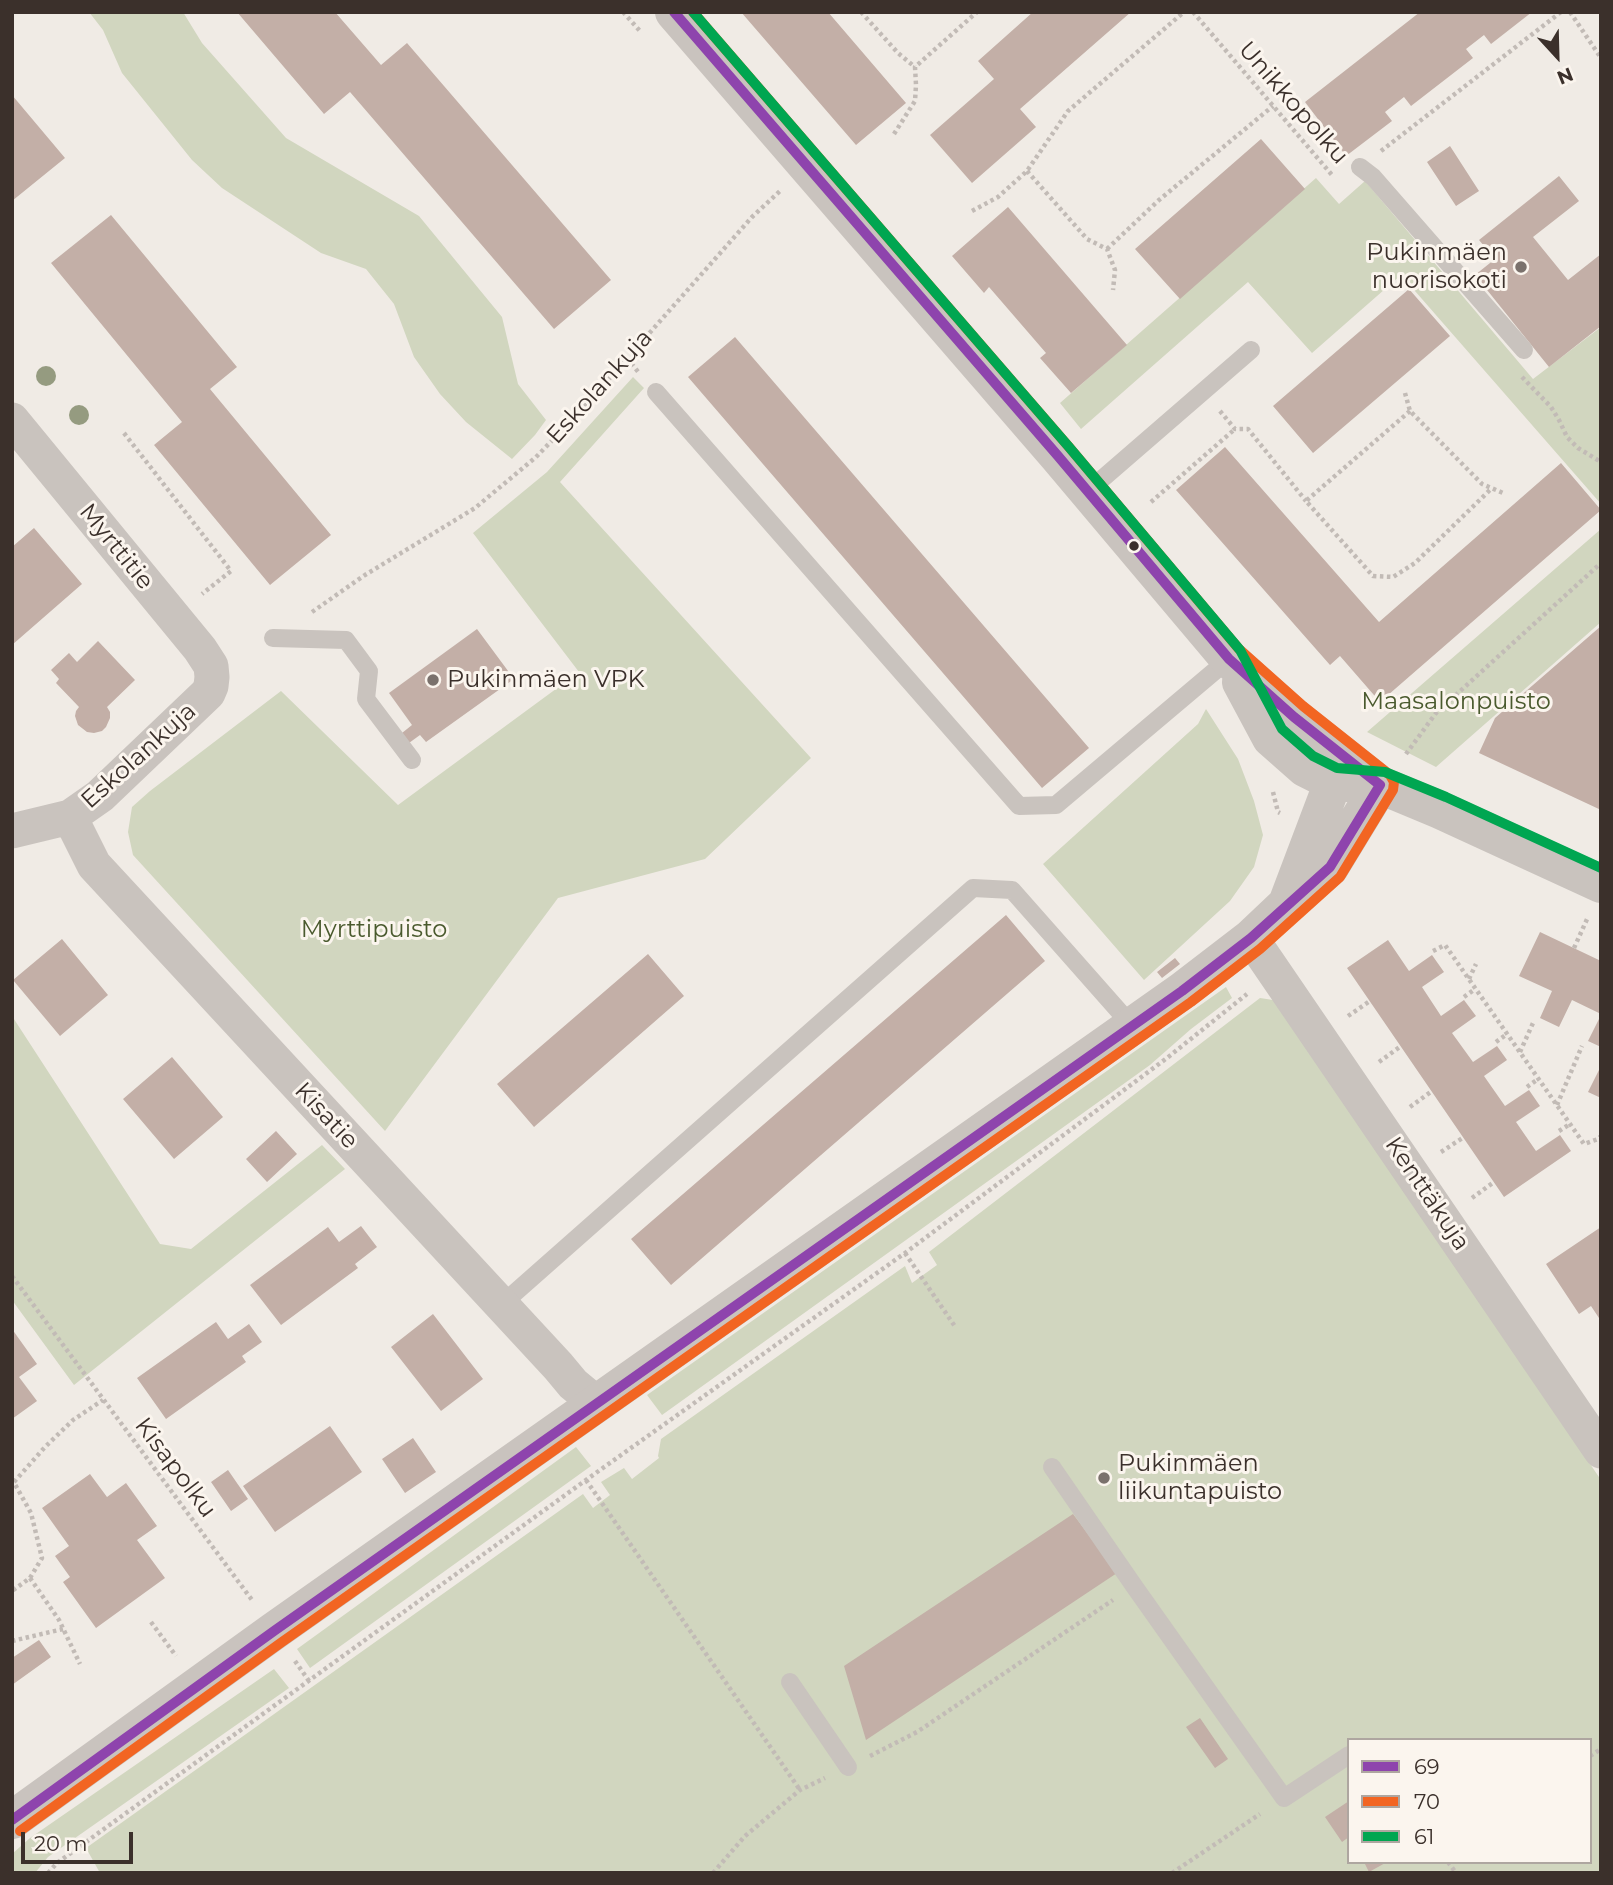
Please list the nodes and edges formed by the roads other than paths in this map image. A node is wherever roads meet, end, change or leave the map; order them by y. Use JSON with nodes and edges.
{"nodes":[{"id":1,"x":674,"y":12,"type":"edge"},
{"id":2,"x":1360,"y":167,"type":"road end"},
{"id":3,"x":1251,"y":350,"type":"dead end"},
{"id":4,"x":1524,"y":350,"type":"dead end"},
{"id":5,"x":656,"y":392,"type":"dead end"},
{"id":6,"x":12,"y":420,"type":"edge"},
{"id":7,"x":1087,"y":492,"type":"junction"},
{"id":8,"x":273,"y":638,"type":"dead end"},
{"id":9,"x":1229,"y":660,"type":"junction"},
{"id":10,"x":212,"y":677,"type":"joint"},
{"id":11,"x":412,"y":761,"type":"dead end"},
{"id":12,"x":1341,"y":771,"type":"junction"},
{"id":13,"x":1391,"y":773,"type":"junction"},
{"id":14,"x":70,"y":817,"type":"junction"},
{"id":15,"x":12,"y":831,"type":"edge"},
{"id":16,"x":1595,"y":898,"type":"edge"},
{"id":17,"x":1288,"y":903,"type":"junction"},
{"id":18,"x":1251,"y":938,"type":"junction"},
{"id":19,"x":1133,"y":1027,"type":"junction"},
{"id":20,"x":501,"y":1305,"type":"junction"},
{"id":21,"x":596,"y":1403,"type":"junction"},
{"id":22,"x":1601,"y":1451,"type":"edge"},
{"id":23,"x":1052,"y":1467,"type":"dead end"},
{"id":24,"x":790,"y":1682,"type":"dead end"},
{"id":25,"x":1347,"y":1756,"type":"edge"},
{"id":26,"x":848,"y":1767,"type":"road end"},
{"id":27,"x":12,"y":1820,"type":"edge"}],
"edges":[{"from":1,"to":7,"type":"street"},
{"from":2,"to":4,"type":"lane"},
{"from":3,"to":7,"type":"lane"},
{"from":5,"to":9,"type":"lane"},
{"from":6,"to":10,"type":"street","name":"Myrttitie"},
{"from":7,"to":9,"type":"street"},
{"from":8,"to":11,"type":"lane"},
{"from":9,"to":12,"type":"street"},
{"from":10,"to":14,"type":"street","name":"Eskolankuja"},
{"from":12,"to":13,"type":"street"},
{"from":12,"to":17,"type":"street"},
{"from":13,"to":16,"type":"street"},
{"from":13,"to":17,"type":"street"},
{"from":14,"to":15,"type":"street","name":"Eskolankuja"},
{"from":14,"to":20,"type":"street","name":"Kisatie"},
{"from":17,"to":18,"type":"street"},
{"from":18,"to":19,"type":"street"},
{"from":18,"to":22,"type":"street","name":"Kenttäkuja"},
{"from":19,"to":20,"type":"lane"},
{"from":19,"to":21,"type":"street"},
{"from":20,"to":21,"type":"street","name":"Kisatie"},
{"from":21,"to":27,"type":"street"},
{"from":23,"to":25,"type":"lane"},
{"from":24,"to":26,"type":"lane"}]}
